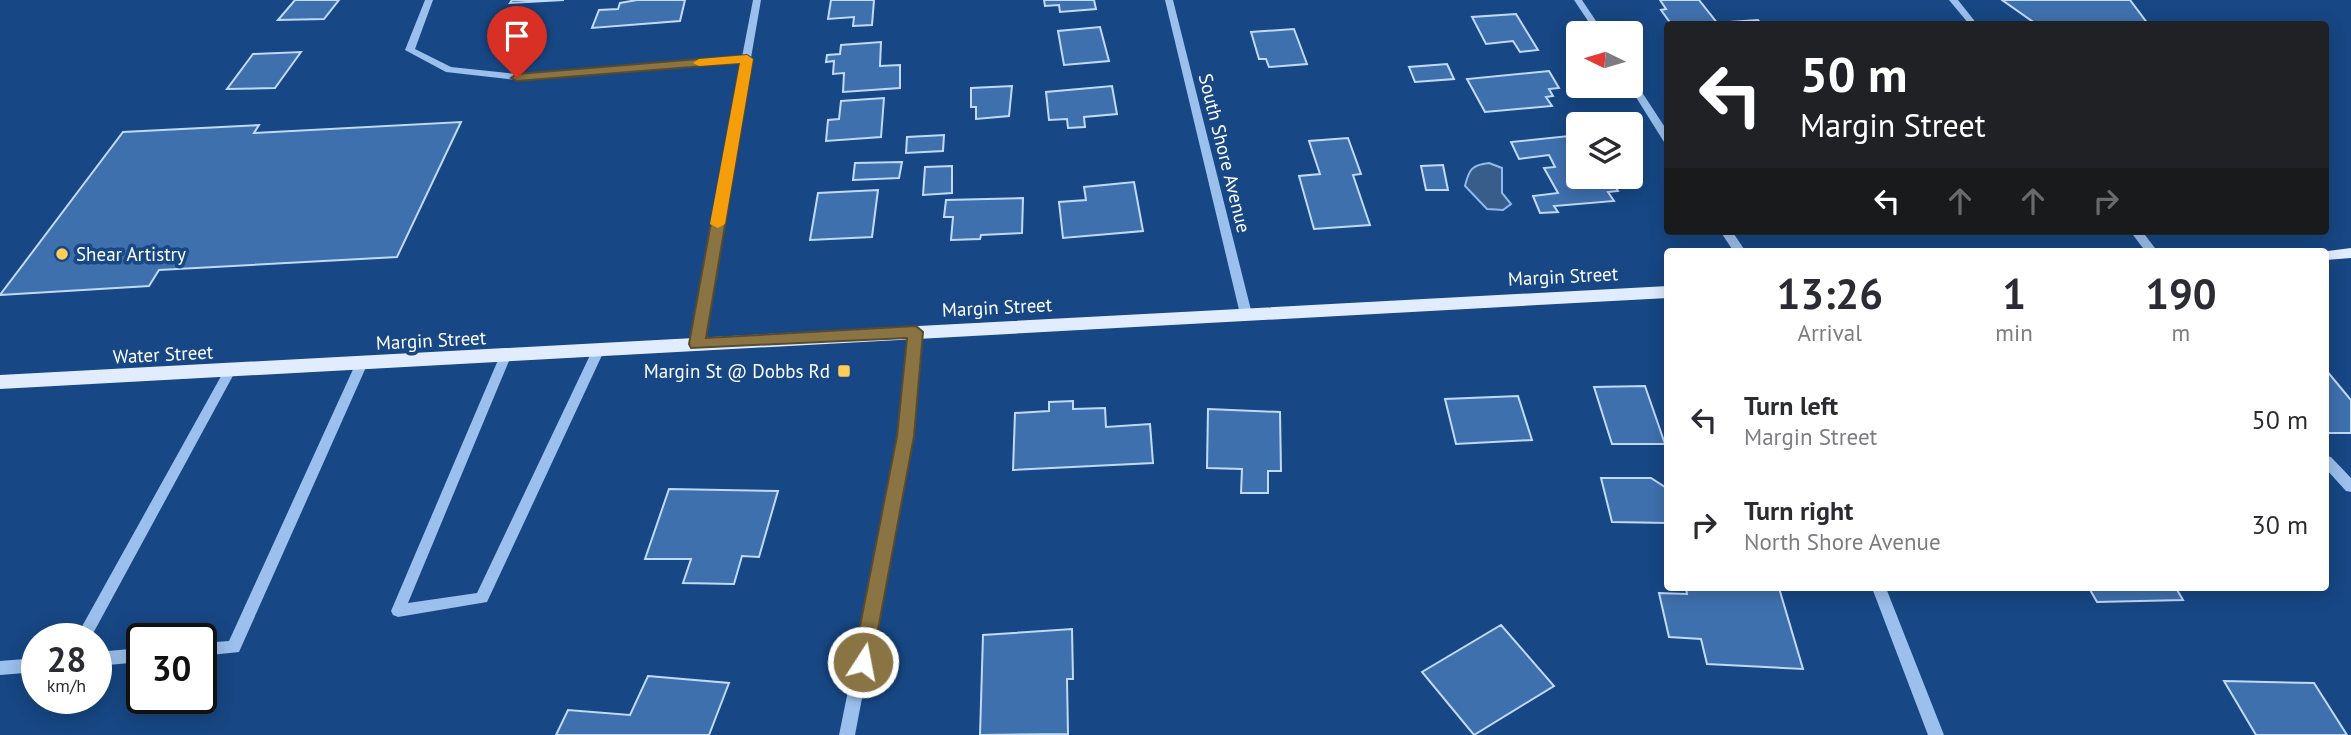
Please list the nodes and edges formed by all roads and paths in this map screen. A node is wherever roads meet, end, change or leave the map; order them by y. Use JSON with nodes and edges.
{"nodes":[{"id":1,"x":429,"y":0,"type":"edge"},
{"id":2,"x":757,"y":0,"type":"edge"},
{"id":3,"x":1169,"y":0,"type":"edge"},
{"id":4,"x":1578,"y":0,"type":"edge"},
{"id":5,"x":1953,"y":0,"type":"edge"},
{"id":6,"x":1592,"y":21,"type":"edge"},
{"id":7,"x":1970,"y":21,"type":"edge"},
{"id":8,"x":747,"y":59,"type":"junction"},
{"id":9,"x":1641,"y":98,"type":"edge"},
{"id":10,"x":1664,"y":134,"type":"edge"},
{"id":11,"x":2351,"y":253,"type":"edge"},
{"id":12,"x":2329,"y":255,"type":"edge"},
{"id":13,"x":1664,"y":292,"type":"edge"},
{"id":14,"x":1246,"y":314,"type":"junction"},
{"id":15,"x":916,"y":332,"type":"junction"},
{"id":16,"x":697,"y":344,"type":"junction"},
{"id":17,"x":598,"y":351,"type":"junction"},
{"id":18,"x":505,"y":356,"type":"junction"},
{"id":19,"x":361,"y":365,"type":"junction"},
{"id":20,"x":328,"y":367,"type":"joint"},
{"id":21,"x":229,"y":372,"type":"junction"},
{"id":22,"x":0,"y":382,"type":"edge"},
{"id":23,"x":2329,"y":464,"type":"edge"},
{"id":24,"x":2351,"y":487,"type":"edge"},
{"id":25,"x":1880,"y":591,"type":"edge"},
{"id":26,"x":91,"y":623,"type":"edge"},
{"id":27,"x":217,"y":649,"type":"edge"},
{"id":28,"x":21,"y":666,"type":"edge"},
{"id":29,"x":0,"y":668,"type":"edge"},
{"id":30,"x":847,"y":735,"type":"edge"},
{"id":31,"x":1936,"y":735,"type":"edge"}],
"edges":[{"from":1,"to":8,"type":"street"},
{"from":2,"to":8,"type":"street"},
{"from":3,"to":14,"type":"street","name":"South Shore Avenue"},
{"from":4,"to":6,"type":"street"},
{"from":5,"to":7,"type":"street"},
{"from":8,"to":16,"type":"street"},
{"from":9,"to":10,"type":"street"},
{"from":11,"to":12,"type":"main road"},
{"from":13,"to":14,"type":"main road","name":"Margin Street"},
{"from":14,"to":15,"type":"main road","name":"Margin Street"},
{"from":15,"to":16,"type":"main road","name":"Margin Street"},
{"from":15,"to":30,"type":"street"},
{"from":16,"to":17,"type":"main road","name":"Margin Street"},
{"from":17,"to":18,"type":"main road","name":"Margin Street"},
{"from":17,"to":18,"type":"street"},
{"from":18,"to":19,"type":"main road","name":"Margin Street"},
{"from":19,"to":20,"type":"main road","name":"Margin Street"},
{"from":19,"to":27,"type":"street"},
{"from":20,"to":21,"type":"main road","name":"Water Street"},
{"from":21,"to":22,"type":"main road","name":"Water Street"},
{"from":21,"to":26,"type":"street"},
{"from":23,"to":24,"type":"street"},
{"from":25,"to":31,"type":"street"},
{"from":28,"to":29,"type":"street"}]}
